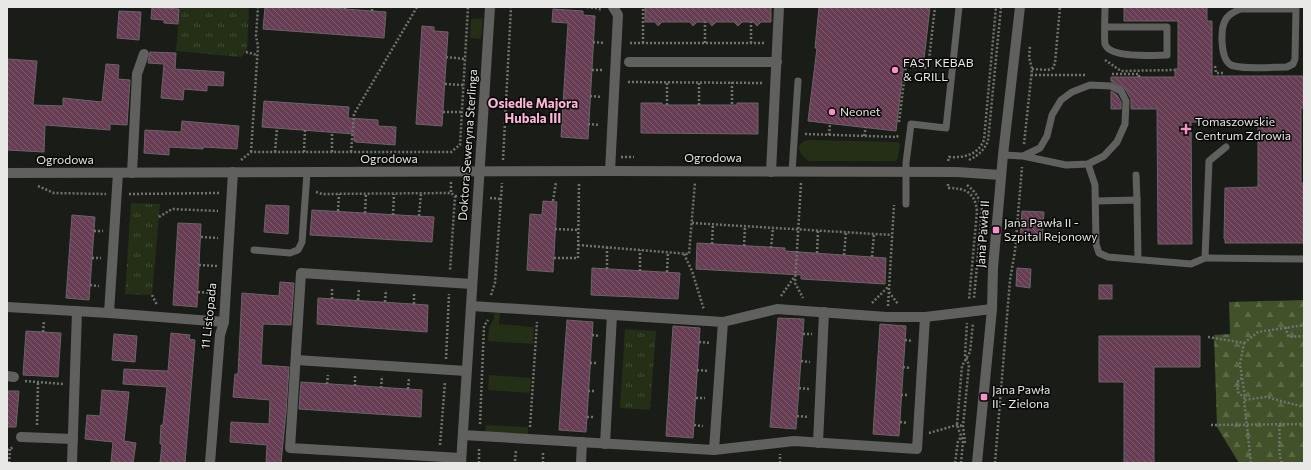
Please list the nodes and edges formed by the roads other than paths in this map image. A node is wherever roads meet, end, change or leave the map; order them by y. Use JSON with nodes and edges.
{"nodes":[{"id":1,"x":490,"y":7,"type":"edge"},
{"id":2,"x":613,"y":7,"type":"edge"},
{"id":3,"x":779,"y":7,"type":"edge"},
{"id":4,"x":959,"y":7,"type":"edge"},
{"id":5,"x":1020,"y":7,"type":"edge"},
{"id":6,"x":1105,"y":7,"type":"edge"},
{"id":7,"x":1296,"y":8,"type":"edge"},
{"id":8,"x":1106,"y":27,"type":"junction"},
{"id":9,"x":144,"y":54,"type":"dead end"},
{"id":10,"x":629,"y":62,"type":"dead end"},
{"id":11,"x":776,"y":62,"type":"junction"},
{"id":12,"x":798,"y":81,"type":"dead end"},
{"id":13,"x":1226,"y":147,"type":"dead end"},
{"id":14,"x":1003,"y":155,"type":"junction"},
{"id":15,"x":1023,"y":156,"type":"junction"},
{"id":16,"x":1088,"y":164,"type":"junction"},
{"id":17,"x":235,"y":168,"type":"junction"},
{"id":18,"x":610,"y":171,"type":"junction"},
{"id":19,"x":480,"y":172,"type":"junction"},
{"id":20,"x":771,"y":172,"type":"junction"},
{"id":21,"x":906,"y":172,"type":"junction"},
{"id":22,"x":7,"y":173,"type":"edge"},
{"id":23,"x":118,"y":173,"type":"junction"},
{"id":24,"x":132,"y":173,"type":"junction"},
{"id":25,"x":307,"y":173,"type":"junction"},
{"id":26,"x":1001,"y":175,"type":"junction"},
{"id":27,"x":1136,"y":175,"type":"dead end"},
{"id":28,"x":793,"y":177,"type":"junction"},
{"id":29,"x":1137,"y":200,"type":"junction"},
{"id":30,"x":1096,"y":201,"type":"junction"},
{"id":31,"x":906,"y":204,"type":"dead end"},
{"id":32,"x":254,"y":250,"type":"dead end"},
{"id":33,"x":1205,"y":258,"type":"junction"},
{"id":34,"x":1138,"y":259,"type":"junction"},
{"id":35,"x":1304,"y":259,"type":"edge"},
{"id":36,"x":472,"y":284,"type":"junction"},
{"id":37,"x":471,"y":306,"type":"junction"},
{"id":38,"x":7,"y":307,"type":"edge"},
{"id":39,"x":992,"y":309,"type":"junction"},
{"id":40,"x":77,"y":311,"type":"junction"},
{"id":41,"x":824,"y":312,"type":"junction"},
{"id":42,"x":109,"y":313,"type":"junction"},
{"id":43,"x":612,"y":315,"type":"junction"},
{"id":44,"x":925,"y":317,"type":"junction"},
{"id":45,"x":224,"y":322,"type":"junction"},
{"id":46,"x":723,"y":322,"type":"junction"},
{"id":47,"x":296,"y":360,"type":"junction"},
{"id":48,"x":466,"y":372,"type":"junction"},
{"id":49,"x":463,"y":435,"type":"junction"},
{"id":50,"x":20,"y":437,"type":"dead end"},
{"id":51,"x":73,"y":439,"type":"junction"},
{"id":52,"x":582,"y":442,"type":"junction"},
{"id":53,"x":818,"y":443,"type":"junction"},
{"id":54,"x":605,"y":444,"type":"junction"},
{"id":55,"x":714,"y":450,"type":"junction"},
{"id":56,"x":461,"y":460,"type":"edge"},
{"id":57,"x":72,"y":463,"type":"edge"},
{"id":58,"x":210,"y":463,"type":"edge"},
{"id":59,"x":581,"y":463,"type":"edge"},
{"id":60,"x":977,"y":463,"type":"edge"}],
"edges":[{"from":1,"to":19,"type":"street","name":"Doktora Seweryna Sterlinga"},
{"from":2,"to":18,"type":"street"},
{"from":3,"to":11,"type":"street"},
{"from":4,"to":21,"type":"lane"},
{"from":5,"to":14,"type":"street","name":"Jana Pawła II"},
{"from":6,"to":8,"type":"lane"},
{"from":7,"to":7,"type":"lane"},
{"from":8,"to":8,"type":"lane"},
{"from":9,"to":24,"type":"street"},
{"from":10,"to":11,"type":"street"},
{"from":11,"to":20,"type":"street"},
{"from":12,"to":28,"type":"lane"},
{"from":13,"to":33,"type":"lane"},
{"from":14,"to":15,"type":"lane"},
{"from":14,"to":26,"type":"street","name":"Jana Pawła II"},
{"from":15,"to":16,"type":"lane"},
{"from":15,"to":16,"type":"lane"},
{"from":16,"to":30,"type":"lane"},
{"from":17,"to":24,"type":"street","name":"Ogrodowa"},
{"from":17,"to":25,"type":"street","name":"Ogrodowa"},
{"from":17,"to":45,"type":"street","name":"11 Listopada"},
{"from":18,"to":19,"type":"street","name":"Ogrodowa"},
{"from":18,"to":20,"type":"street","name":"Ogrodowa"},
{"from":19,"to":25,"type":"street","name":"Ogrodowa"},
{"from":19,"to":36,"type":"street","name":"Doktora Seweryna Sterlinga"},
{"from":20,"to":28,"type":"street","name":"Ogrodowa"},
{"from":21,"to":26,"type":"street","name":"Ogrodowa"},
{"from":21,"to":28,"type":"street","name":"Ogrodowa"},
{"from":21,"to":31,"type":"lane"},
{"from":22,"to":23,"type":"street","name":"Ogrodowa"},
{"from":23,"to":24,"type":"street","name":"Ogrodowa"},
{"from":23,"to":42,"type":"street"},
{"from":25,"to":32,"type":"lane"},
{"from":26,"to":39,"type":"street","name":"Jana Pawła II"},
{"from":27,"to":29,"type":"lane"},
{"from":29,"to":30,"type":"lane"},
{"from":29,"to":34,"type":"lane"},
{"from":30,"to":34,"type":"lane"},
{"from":33,"to":34,"type":"lane"},
{"from":33,"to":35,"type":"lane"},
{"from":36,"to":37,"type":"street","name":"Doktora Seweryna Sterlinga"},
{"from":36,"to":47,"type":"street","name":"Doktora Seweryna Sterlinga"},
{"from":37,"to":43,"type":"street"},
{"from":37,"to":48,"type":"street","name":"Doktora Seweryna Sterlinga"},
{"from":38,"to":40,"type":"street"},
{"from":39,"to":44,"type":"street"},
{"from":39,"to":60,"type":"street","name":"Jana Pawła II"},
{"from":40,"to":42,"type":"street"},
{"from":40,"to":51,"type":"street"},
{"from":41,"to":44,"type":"street"},
{"from":41,"to":46,"type":"street"},
{"from":41,"to":53,"type":"street"},
{"from":42,"to":45,"type":"street"},
{"from":43,"to":46,"type":"street"},
{"from":43,"to":54,"type":"street"},
{"from":44,"to":53,"type":"street"},
{"from":45,"to":58,"type":"street","name":"11 Listopada"},
{"from":46,"to":55,"type":"street"},
{"from":47,"to":48,"type":"street"},
{"from":47,"to":56,"type":"street","name":"Doktora Seweryna Sterlinga"},
{"from":48,"to":49,"type":"street","name":"Doktora Seweryna Sterlinga"},
{"from":49,"to":52,"type":"street"},
{"from":49,"to":56,"type":"street","name":"Doktora Seweryna Sterlinga"},
{"from":50,"to":51,"type":"street"},
{"from":51,"to":57,"type":"street"},
{"from":52,"to":54,"type":"street"},
{"from":52,"to":59,"type":"street"},
{"from":53,"to":55,"type":"street"},
{"from":54,"to":55,"type":"street"}]}
